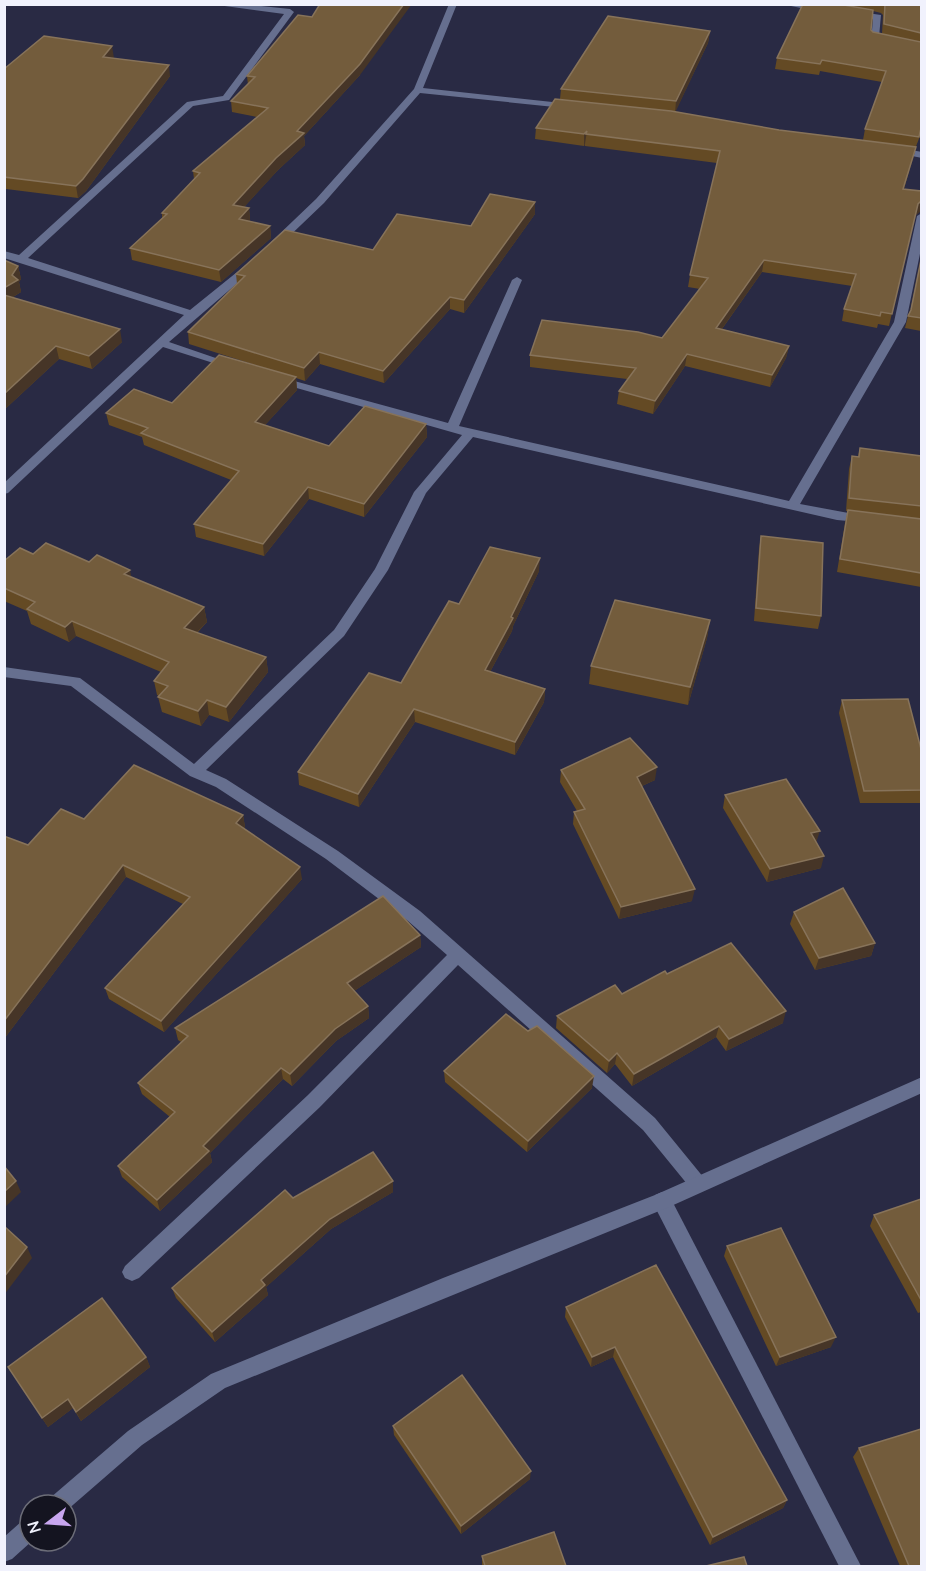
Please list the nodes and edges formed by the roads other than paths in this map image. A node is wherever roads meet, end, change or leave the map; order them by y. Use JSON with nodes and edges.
{"nodes":[{"id":1,"x":214,"y":4,"type":"edge"},
{"id":2,"x":453,"y":4,"type":"edge"},
{"id":3,"x":785,"y":4,"type":"edge"},
{"id":4,"x":832,"y":11,"type":"edge"},
{"id":5,"x":843,"y":13,"type":"edge"},
{"id":6,"x":921,"y":48,"type":"edge"},
{"id":7,"x":418,"y":90,"type":"junction"},
{"id":8,"x":582,"y":108,"type":"edge"},
{"id":9,"x":889,"y":149,"type":"edge"},
{"id":10,"x":921,"y":155,"type":"edge"},
{"id":11,"x":921,"y":216,"type":"edge"},
{"id":12,"x":269,"y":249,"type":"edge"},
{"id":13,"x":4,"y":254,"type":"edge"},
{"id":14,"x":260,"y":257,"type":"edge"},
{"id":15,"x":21,"y":259,"type":"junction"},
{"id":16,"x":518,"y":280,"type":"dead end"},
{"id":17,"x":192,"y":314,"type":"junction"},
{"id":18,"x":162,"y":343,"type":"junction"},
{"id":19,"x":247,"y":370,"type":"edge"},
{"id":20,"x":268,"y":376,"type":"edge"},
{"id":21,"x":452,"y":428,"type":"junction"},
{"id":22,"x":470,"y":433,"type":"junction"},
{"id":23,"x":4,"y":490,"type":"edge"},
{"id":24,"x":792,"y":506,"type":"junction"},
{"id":25,"x":879,"y":521,"type":"edge"},
{"id":26,"x":4,"y":672,"type":"edge"},
{"id":27,"x":195,"y":772,"type":"junction"},
{"id":28,"x":458,"y":956,"type":"junction"},
{"id":29,"x":921,"y":1085,"type":"edge"},
{"id":30,"x":698,"y":1185,"type":"junction"},
{"id":31,"x":662,"y":1201,"type":"junction"},
{"id":32,"x":132,"y":1272,"type":"dead end"},
{"id":33,"x":71,"y":1493,"type":"edge"},
{"id":34,"x":18,"y":1539,"type":"edge"},
{"id":35,"x":4,"y":1551,"type":"edge"},
{"id":36,"x":850,"y":1566,"type":"edge"}],
"edges":[{"from":1,"to":15,"type":"street"},
{"from":2,"to":7,"type":"street"},
{"from":3,"to":4,"type":"street"},
{"from":5,"to":6,"type":"street"},
{"from":7,"to":8,"type":"street"},
{"from":7,"to":12,"type":"street"},
{"from":9,"to":10,"type":"street"},
{"from":11,"to":24,"type":"street"},
{"from":13,"to":15,"type":"street"},
{"from":14,"to":17,"type":"street"},
{"from":15,"to":17,"type":"street"},
{"from":16,"to":21,"type":"street"},
{"from":17,"to":18,"type":"street"},
{"from":18,"to":19,"type":"street"},
{"from":18,"to":23,"type":"street"},
{"from":20,"to":21,"type":"street"},
{"from":21,"to":22,"type":"street"},
{"from":22,"to":24,"type":"street"},
{"from":22,"to":27,"type":"street"},
{"from":24,"to":25,"type":"street"},
{"from":26,"to":27,"type":"street"},
{"from":27,"to":28,"type":"street"},
{"from":28,"to":30,"type":"street"},
{"from":28,"to":32,"type":"street"},
{"from":29,"to":30,"type":"street"},
{"from":30,"to":31,"type":"street"},
{"from":31,"to":33,"type":"street"},
{"from":31,"to":36,"type":"street"},
{"from":34,"to":35,"type":"street"}]}
